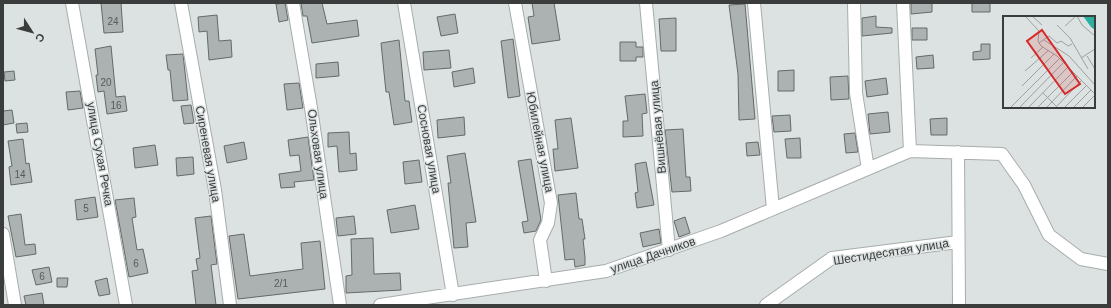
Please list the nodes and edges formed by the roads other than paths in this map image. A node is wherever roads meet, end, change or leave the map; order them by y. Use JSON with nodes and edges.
{"nodes":[{"id":1,"x":72,"y":3,"type":"edge"},
{"id":2,"x":181,"y":3,"type":"edge"},
{"id":3,"x":293,"y":3,"type":"edge"},
{"id":4,"x":404,"y":3,"type":"edge"},
{"id":5,"x":515,"y":3,"type":"edge"},
{"id":6,"x":646,"y":3,"type":"edge"},
{"id":7,"x":754,"y":3,"type":"edge"},
{"id":8,"x":854,"y":3,"type":"edge"},
{"id":9,"x":903,"y":3,"type":"edge"},
{"id":10,"x":910,"y":151,"type":"junction"},
{"id":11,"x":958,"y":152,"type":"junction"},
{"id":12,"x":868,"y":169,"type":"junction"},
{"id":13,"x":773,"y":209,"type":"junction"},
{"id":14,"x":3,"y":234,"type":"edge"},
{"id":15,"x":958,"y":242,"type":"junction"},
{"id":16,"x":669,"y":250,"type":"junction"},
{"id":17,"x":1108,"y":264,"type":"edge"},
{"id":18,"x":546,"y":281,"type":"junction"},
{"id":19,"x":453,"y":295,"type":"junction"},
{"id":20,"x":14,"y":305,"type":"edge"},
{"id":21,"x":126,"y":305,"type":"edge"},
{"id":22,"x":230,"y":305,"type":"edge"},
{"id":23,"x":340,"y":305,"type":"edge"},
{"id":24,"x":380,"y":305,"type":"edge"},
{"id":25,"x":766,"y":305,"type":"edge"},
{"id":26,"x":959,"y":305,"type":"edge"}],
"edges":[{"from":1,"to":21,"type":"street","name":"улица Сухая Речка"},
{"from":2,"to":22,"type":"street","name":"Сиреневая улица"},
{"from":3,"to":23,"type":"street","name":"Ольховая улица"},
{"from":4,"to":19,"type":"street","name":"Сосновая улица"},
{"from":5,"to":18,"type":"street","name":"Юбилейная улица"},
{"from":6,"to":16,"type":"street","name":"Вишнёвая улица"},
{"from":7,"to":13,"type":"street"},
{"from":8,"to":12,"type":"street"},
{"from":9,"to":10,"type":"street"},
{"from":10,"to":11,"type":"street"},
{"from":10,"to":12,"type":"street","name":"улица Дачников"},
{"from":11,"to":15,"type":"street"},
{"from":11,"to":17,"type":"street"},
{"from":12,"to":13,"type":"street","name":"улица Дачников"},
{"from":13,"to":16,"type":"street","name":"улица Дачников"},
{"from":14,"to":20,"type":"street"},
{"from":15,"to":25,"type":"street","name":"Шестидесятая улица"},
{"from":15,"to":26,"type":"street"},
{"from":16,"to":18,"type":"street","name":"улица Дачников"},
{"from":18,"to":19,"type":"street","name":"улица Дачников"},
{"from":19,"to":24,"type":"street","name":"улица Дачников"}]}
